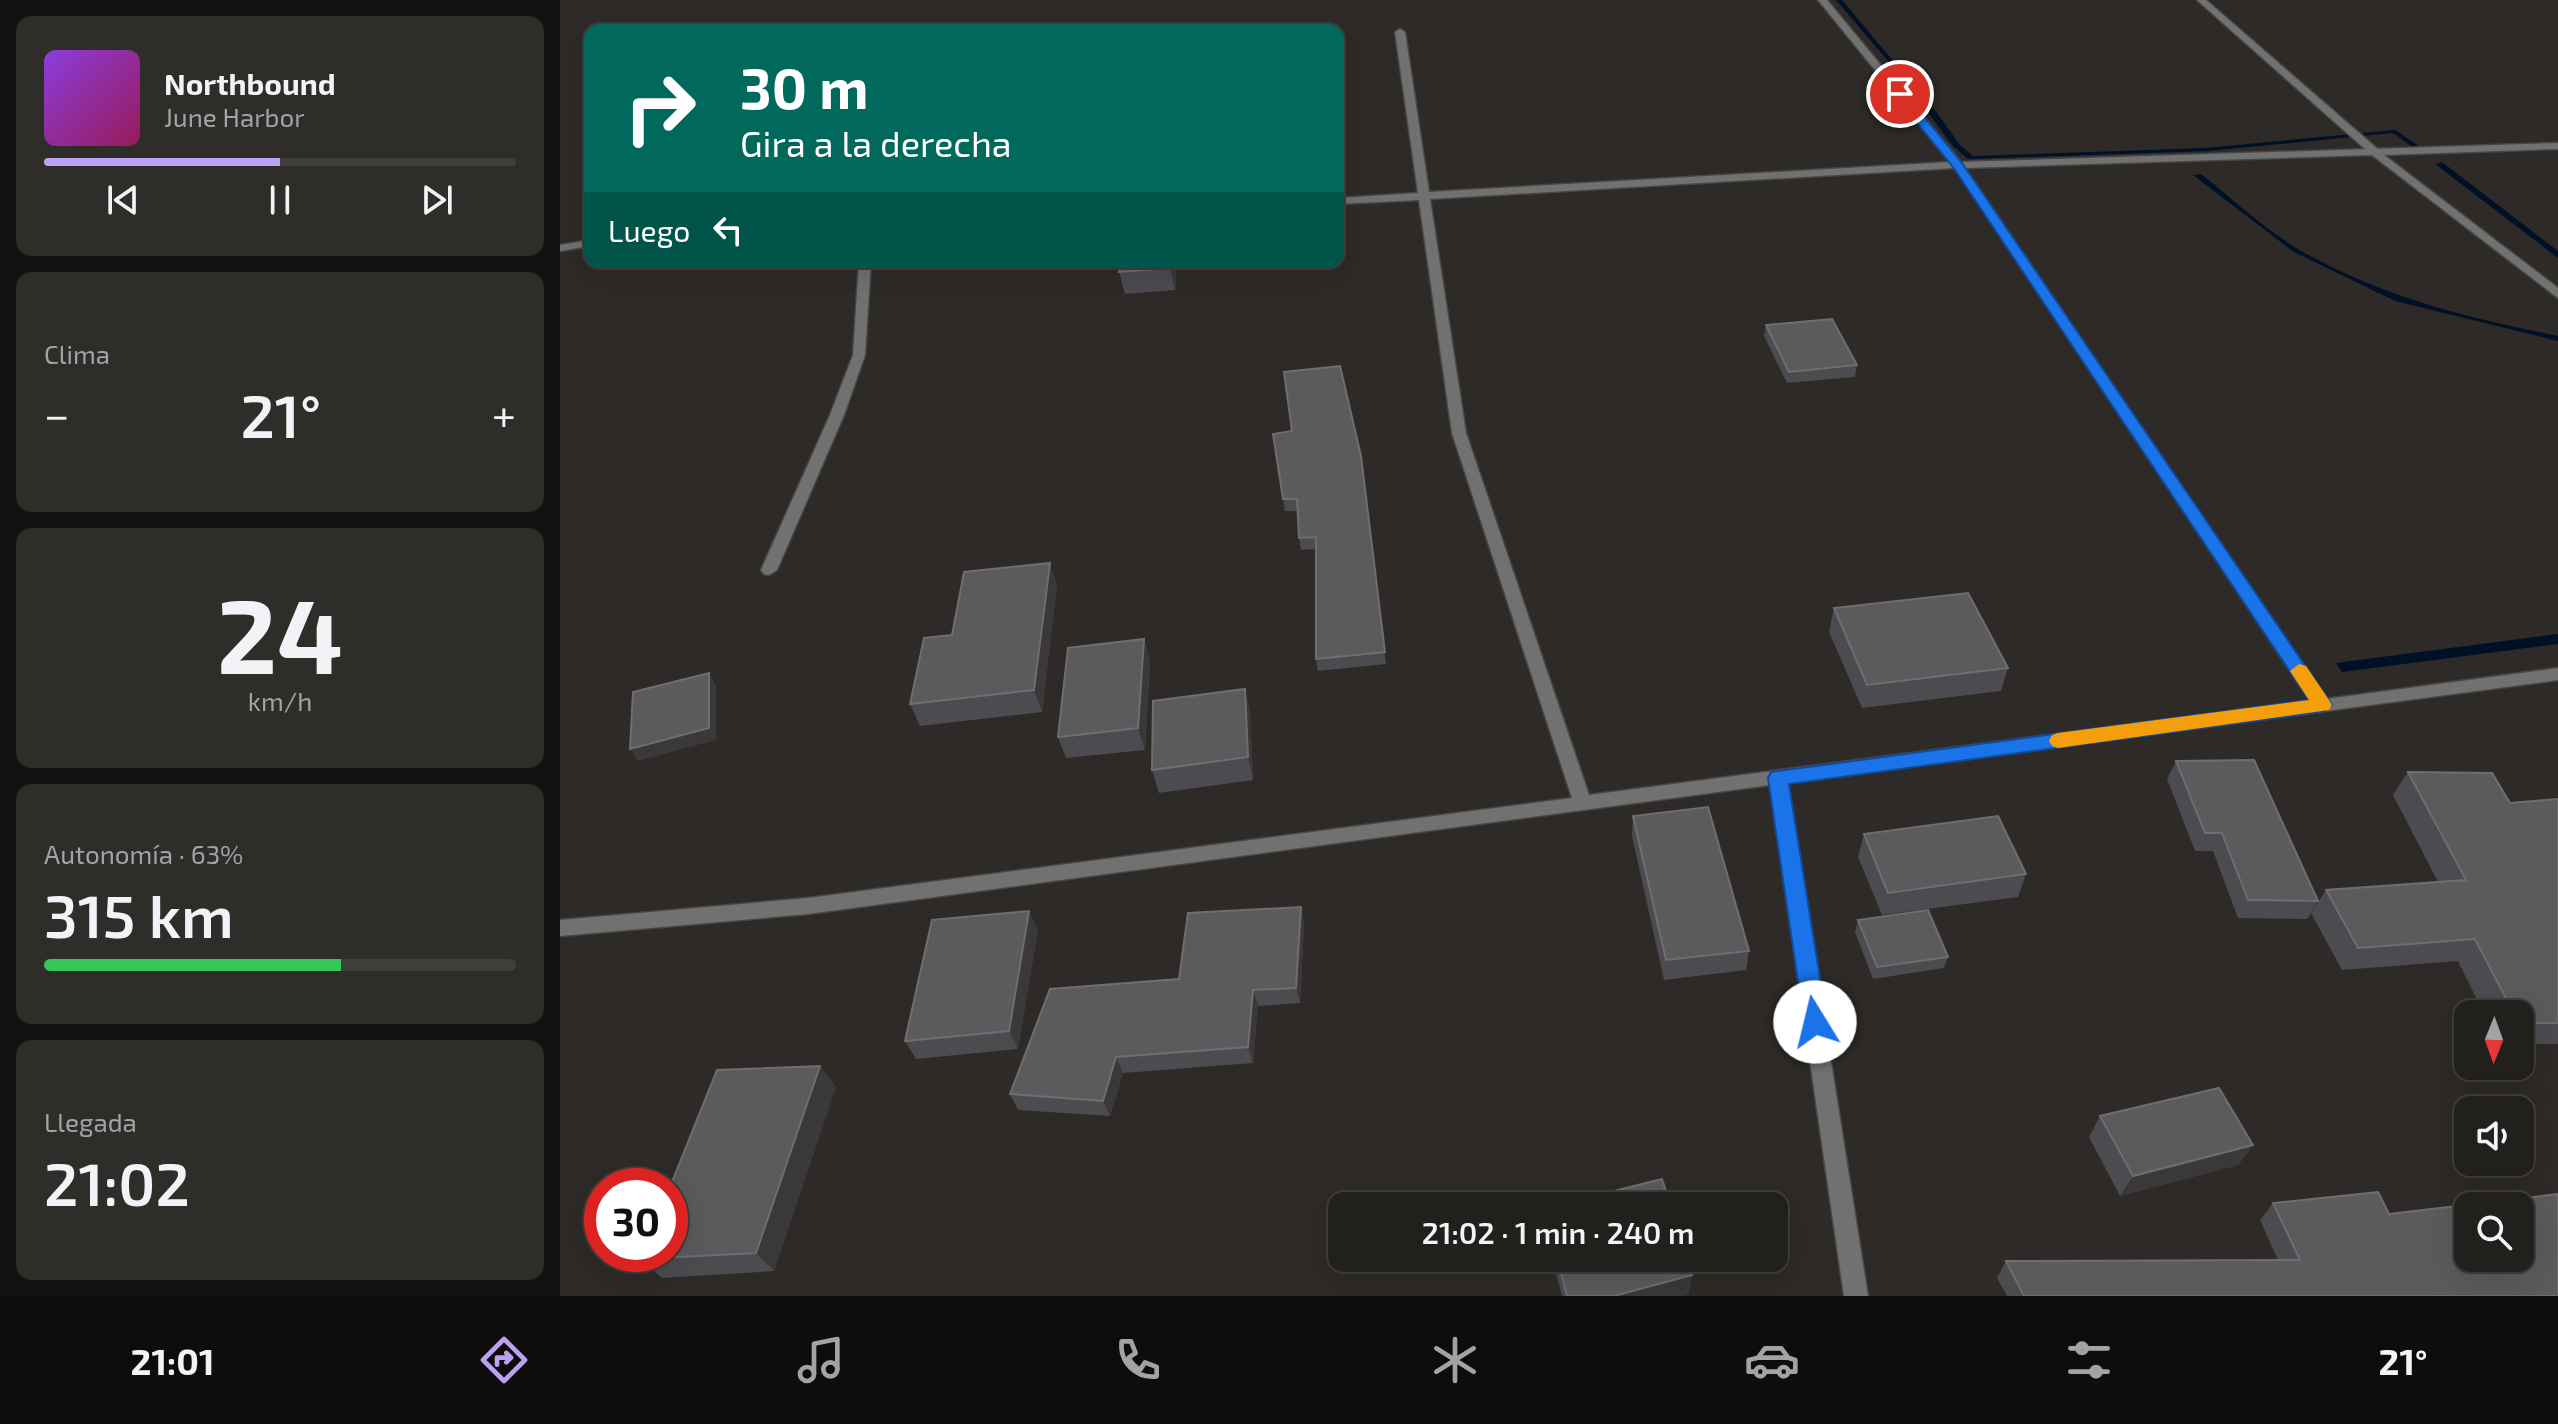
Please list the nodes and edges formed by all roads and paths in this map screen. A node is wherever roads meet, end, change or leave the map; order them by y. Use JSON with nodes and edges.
{"nodes":[{"id":1,"x":1822,"y":0,"type":"edge"},
{"id":2,"x":2201,"y":0,"type":"edge"},
{"id":3,"x":1400,"y":32,"type":"dead end"},
{"id":4,"x":2558,"y":146,"type":"edge"},
{"id":5,"x":2377,"y":154,"type":"junction"},
{"id":6,"x":1958,"y":165,"type":"junction"},
{"id":7,"x":1427,"y":197,"type":"junction"},
{"id":8,"x":1344,"y":201,"type":"edge"},
{"id":9,"x":584,"y":244,"type":"edge"},
{"id":10,"x":560,"y":248,"type":"edge"},
{"id":11,"x":865,"y":268,"type":"edge"},
{"id":12,"x":2558,"y":294,"type":"edge"},
{"id":13,"x":769,"y":570,"type":"dead end"},
{"id":14,"x":2558,"y":674,"type":"edge"},
{"id":15,"x":2322,"y":705,"type":"junction"},
{"id":16,"x":1778,"y":778,"type":"junction"},
{"id":17,"x":1583,"y":804,"type":"junction"},
{"id":18,"x":560,"y":928,"type":"edge"},
{"id":19,"x":1856,"y":1296,"type":"edge"}],
"edges":[{"from":1,"to":6,"type":"street"},
{"from":2,"to":5,"type":"street"},
{"from":3,"to":7,"type":"street"},
{"from":4,"to":5,"type":"street"},
{"from":5,"to":6,"type":"street"},
{"from":5,"to":12,"type":"street"},
{"from":6,"to":7,"type":"street"},
{"from":6,"to":15,"type":"street"},
{"from":7,"to":8,"type":"street"},
{"from":7,"to":17,"type":"street"},
{"from":9,"to":10,"type":"street"},
{"from":11,"to":13,"type":"street"},
{"from":14,"to":15,"type":"street"},
{"from":15,"to":16,"type":"street"},
{"from":16,"to":17,"type":"street"},
{"from":16,"to":19,"type":"street"},
{"from":17,"to":18,"type":"street"}]}
